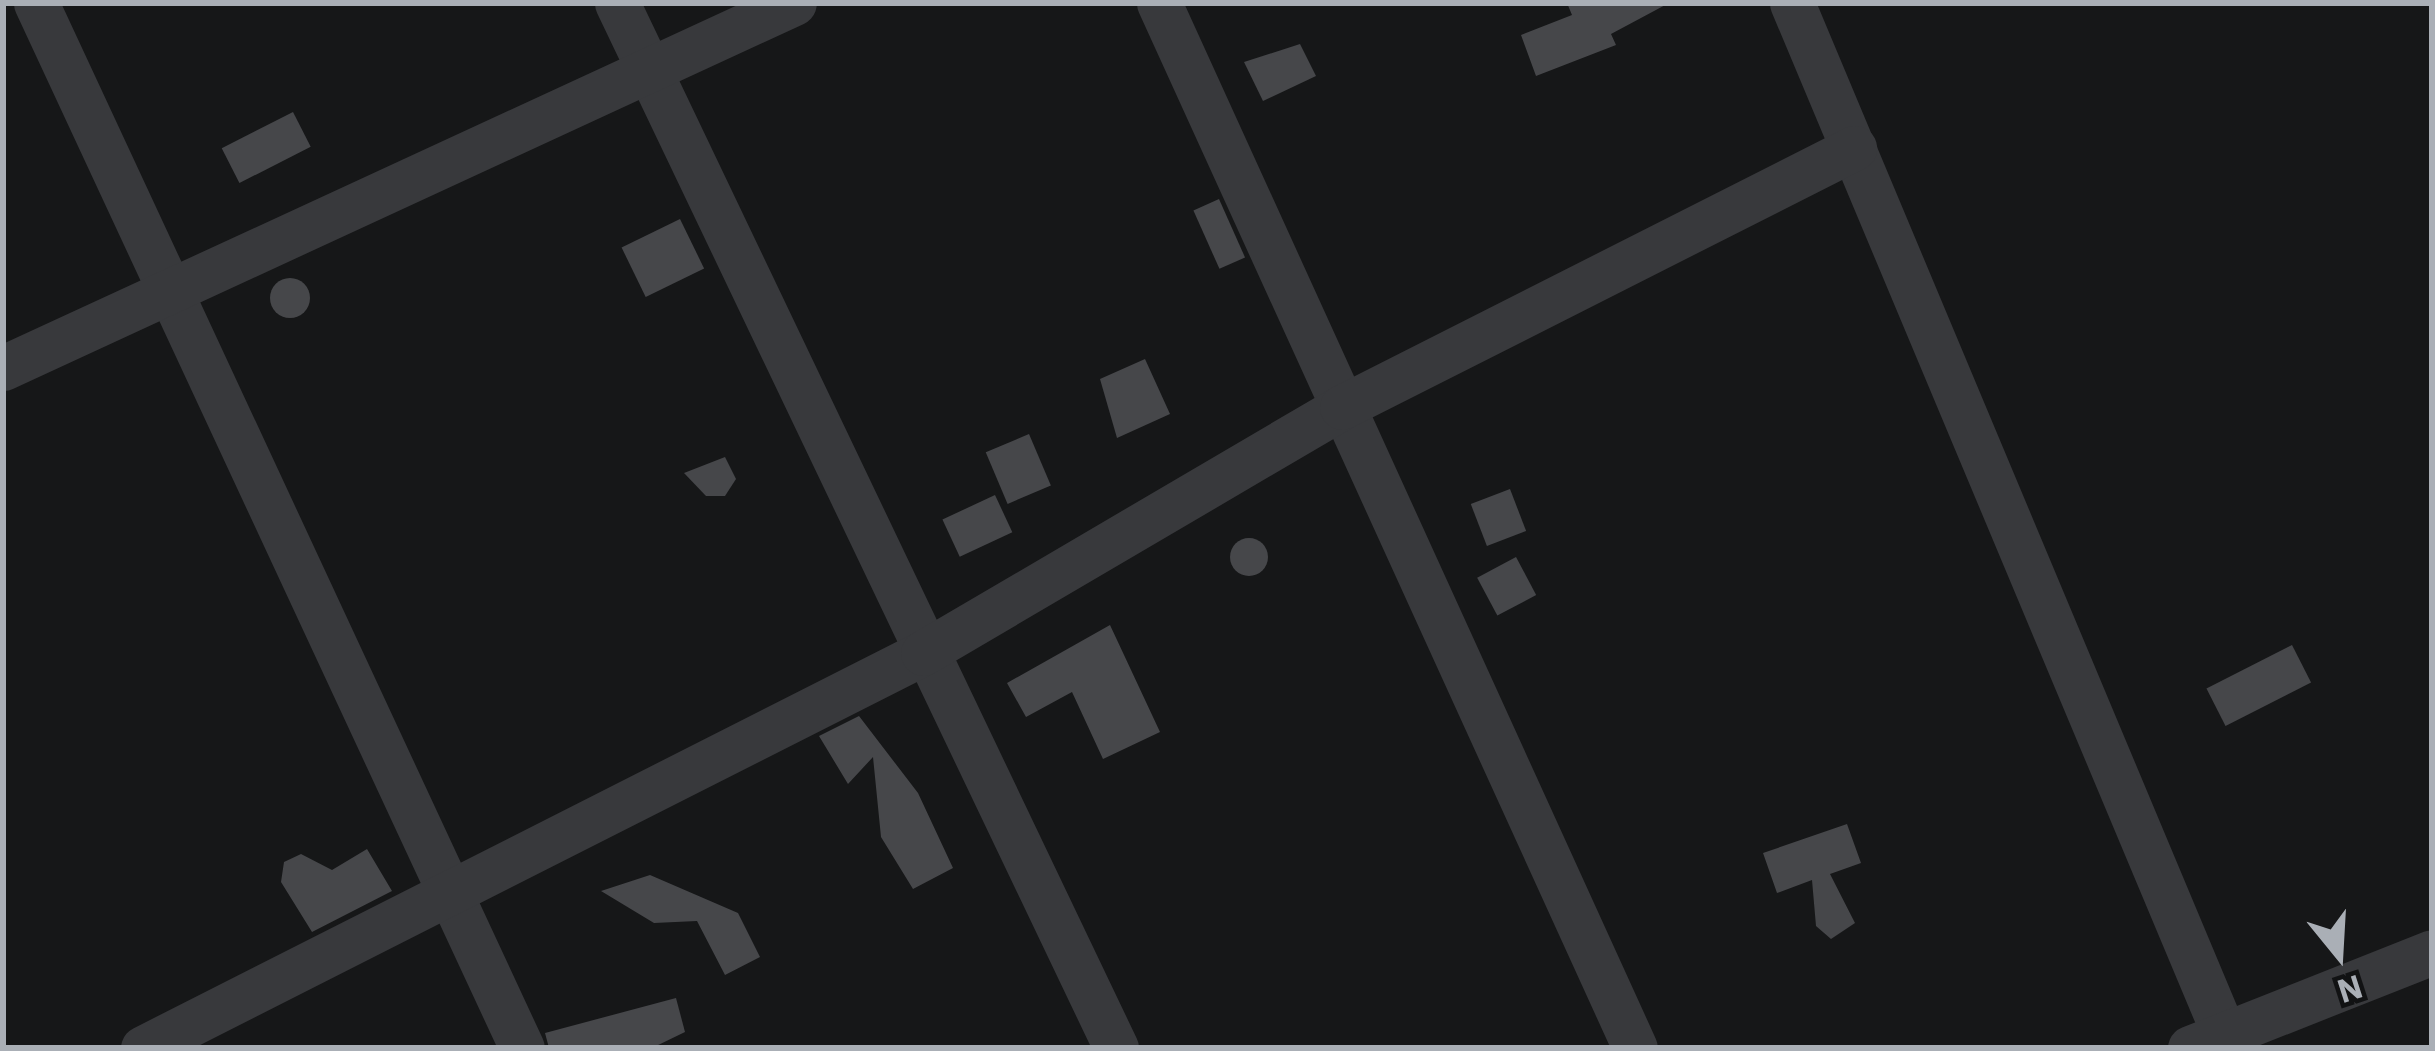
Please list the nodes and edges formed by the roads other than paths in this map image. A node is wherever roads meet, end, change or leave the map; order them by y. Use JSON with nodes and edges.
{"nodes":[{"id":1,"x":36,"y":3,"type":"edge"},
{"id":2,"x":617,"y":3,"type":"edge"},
{"id":3,"x":794,"y":3,"type":"edge"},
{"id":4,"x":1159,"y":3,"type":"edge"},
{"id":5,"x":1792,"y":3,"type":"edge"},
{"id":6,"x":648,"y":73,"type":"junction"},
{"id":7,"x":1854,"y":148,"type":"junction"},
{"id":8,"x":163,"y":292,"type":"junction"},
{"id":9,"x":3,"y":368,"type":"edge"},
{"id":10,"x":1342,"y":407,"type":"junction"},
{"id":11,"x":923,"y":653,"type":"junction"},
{"id":12,"x":442,"y":891,"type":"junction"},
{"id":13,"x":2432,"y":952,"type":"edge"},
{"id":14,"x":2216,"y":1044,"type":"edge"},
{"id":15,"x":143,"y":1048,"type":"edge"},
{"id":16,"x":522,"y":1048,"type":"edge"},
{"id":17,"x":1116,"y":1048,"type":"edge"},
{"id":18,"x":1635,"y":1048,"type":"edge"}],
"edges":[{"from":1,"to":8,"type":"street"},
{"from":2,"to":6,"type":"street"},
{"from":3,"to":6,"type":"street"},
{"from":4,"to":10,"type":"street"},
{"from":5,"to":7,"type":"street"},
{"from":6,"to":8,"type":"street"},
{"from":6,"to":11,"type":"street"},
{"from":7,"to":10,"type":"street"},
{"from":7,"to":14,"type":"street"},
{"from":8,"to":9,"type":"street"},
{"from":8,"to":12,"type":"street"},
{"from":10,"to":11,"type":"street"},
{"from":10,"to":18,"type":"street"},
{"from":11,"to":12,"type":"street"},
{"from":11,"to":17,"type":"street"},
{"from":12,"to":15,"type":"street"},
{"from":12,"to":16,"type":"street"},
{"from":13,"to":14,"type":"street"}]}
